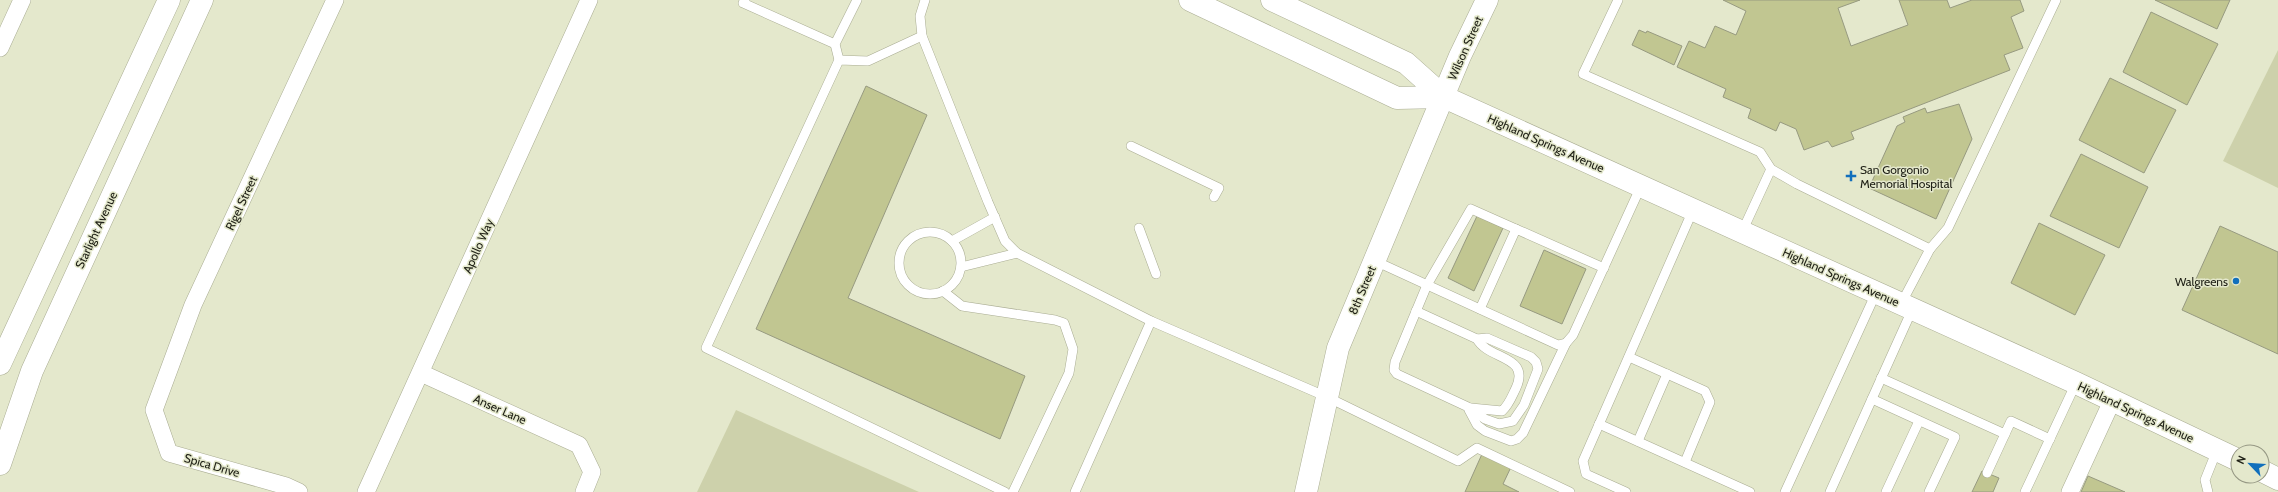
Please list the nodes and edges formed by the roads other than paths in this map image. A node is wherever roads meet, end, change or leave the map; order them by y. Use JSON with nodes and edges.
{"nodes":[{"id":1,"x":22,"y":0,"type":"edge"},
{"id":2,"x":169,"y":0,"type":"edge"},
{"id":3,"x":202,"y":0,"type":"edge"},
{"id":4,"x":335,"y":0,"type":"edge"},
{"id":5,"x":589,"y":0,"type":"edge"},
{"id":6,"x":745,"y":0,"type":"edge"},
{"id":7,"x":857,"y":0,"type":"edge"},
{"id":8,"x":925,"y":0,"type":"edge"},
{"id":9,"x":1190,"y":0,"type":"edge"},
{"id":10,"x":1272,"y":0,"type":"edge"},
{"id":11,"x":1488,"y":0,"type":"edge"},
{"id":12,"x":1618,"y":0,"type":"edge"},
{"id":13,"x":2056,"y":0,"type":"edge"},
{"id":14,"x":922,"y":36,"type":"junction"},
{"id":15,"x":834,"y":44,"type":"junction"},
{"id":16,"x":0,"y":48,"type":"edge"},
{"id":17,"x":839,"y":60,"type":"junction"},
{"id":18,"x":1444,"y":97,"type":"junction"},
{"id":19,"x":1131,"y":146,"type":"dead end"},
{"id":20,"x":1771,"y":169,"type":"junction"},
{"id":21,"x":1641,"y":186,"type":"junction"},
{"id":22,"x":1214,"y":197,"type":"dead end"},
{"id":23,"x":1693,"y":210,"type":"junction"},
{"id":24,"x":995,"y":217,"type":"junction"},
{"id":25,"x":1139,"y":228,"type":"dead end"},
{"id":26,"x":1516,"y":229,"type":"junction"},
{"id":27,"x":1742,"y":232,"type":"junction"},
{"id":28,"x":952,"y":241,"type":"junction"},
{"id":29,"x":1930,"y":249,"type":"junction"},
{"id":30,"x":1017,"y":253,"type":"junction"},
{"id":31,"x":1374,"y":261,"type":"junction"},
{"id":32,"x":961,"y":267,"type":"junction"},
{"id":33,"x":1604,"y":268,"type":"junction"},
{"id":34,"x":1156,"y":274,"type":"dead end"},
{"id":35,"x":1427,"y":285,"type":"junction"},
{"id":36,"x":943,"y":291,"type":"junction"},
{"id":37,"x":1876,"y":293,"type":"junction"},
{"id":38,"x":1906,"y":307,"type":"junction"},
{"id":39,"x":1480,"y":309,"type":"junction"},
{"id":40,"x":1416,"y":311,"type":"junction"},
{"id":41,"x":1151,"y":321,"type":"junction"},
{"id":42,"x":1477,"y":339,"type":"junction"},
{"id":43,"x":1566,"y":343,"type":"junction"},
{"id":44,"x":1629,"y":357,"type":"junction"},
{"id":45,"x":0,"y":364,"type":"edge"},
{"id":46,"x":420,"y":373,"type":"junction"},
{"id":47,"x":1667,"y":374,"type":"junction"},
{"id":48,"x":1881,"y":378,"type":"junction"},
{"id":49,"x":2076,"y":383,"type":"junction"},
{"id":50,"x":1327,"y":396,"type":"junction"},
{"id":51,"x":1872,"y":399,"type":"junction"},
{"id":52,"x":2112,"y":401,"type":"junction"},
{"id":53,"x":1468,"y":407,"type":"junction"},
{"id":54,"x":154,"y":410,"type":"joint"},
{"id":55,"x":1919,"y":421,"type":"junction"},
{"id":56,"x":1599,"y":424,"type":"junction"},
{"id":57,"x":2005,"y":434,"type":"junction"},
{"id":58,"x":2050,"y":439,"type":"junction"},
{"id":59,"x":1638,"y":441,"type":"junction"},
{"id":60,"x":2217,"y":450,"type":"junction"},
{"id":61,"x":2230,"y":456,"type":"edge"},
{"id":62,"x":1685,"y":462,"type":"junction"},
{"id":63,"x":0,"y":464,"type":"edge"},
{"id":64,"x":1987,"y":473,"type":"dead end"},
{"id":65,"x":299,"y":492,"type":"edge"},
{"id":66,"x":366,"y":492,"type":"edge"},
{"id":67,"x":584,"y":492,"type":"edge"},
{"id":68,"x":1005,"y":492,"type":"edge"},
{"id":69,"x":1013,"y":492,"type":"edge"},
{"id":70,"x":1075,"y":492,"type":"edge"},
{"id":71,"x":1306,"y":492,"type":"edge"},
{"id":72,"x":1570,"y":492,"type":"edge"},
{"id":73,"x":1626,"y":492,"type":"edge"},
{"id":74,"x":1750,"y":492,"type":"edge"},
{"id":75,"x":1785,"y":492,"type":"edge"},
{"id":76,"x":1830,"y":492,"type":"edge"},
{"id":77,"x":1886,"y":492,"type":"edge"},
{"id":78,"x":1929,"y":492,"type":"edge"},
{"id":79,"x":2025,"y":492,"type":"edge"},
{"id":80,"x":2070,"y":492,"type":"edge"},
{"id":81,"x":2208,"y":492,"type":"edge"}],
"edges":[{"from":1,"to":16,"type":"street"},
{"from":2,"to":45,"type":"street"},
{"from":3,"to":63,"type":"street","name":"Starlight Avenue"},
{"from":4,"to":54,"type":"street","name":"Rigel Street"},
{"from":5,"to":46,"type":"street","name":"Apollo Way"},
{"from":6,"to":15,"type":"lane"},
{"from":7,"to":15,"type":"lane"},
{"from":8,"to":14,"type":"lane"},
{"from":9,"to":18,"type":"street","name":"Highland Springs Avenue"},
{"from":10,"to":18,"type":"street","name":"Highland Springs Avenue"},
{"from":11,"to":18,"type":"street","name":"Wilson Street"},
{"from":12,"to":20,"type":"lane"},
{"from":13,"to":29,"type":"lane"},
{"from":14,"to":17,"type":"lane"},
{"from":14,"to":24,"type":"lane"},
{"from":15,"to":17,"type":"lane"},
{"from":17,"to":68,"type":"lane"},
{"from":18,"to":21,"type":"street","name":"Highland Springs Avenue"},
{"from":18,"to":31,"type":"street","name":"8th Street"},
{"from":19,"to":22,"type":"lane"},
{"from":20,"to":27,"type":"lane"},
{"from":20,"to":29,"type":"lane"},
{"from":21,"to":23,"type":"street","name":"Highland Springs Avenue"},
{"from":21,"to":33,"type":"lane"},
{"from":23,"to":27,"type":"street","name":"Highland Springs Avenue"},
{"from":23,"to":44,"type":"lane"},
{"from":24,"to":28,"type":"lane"},
{"from":24,"to":30,"type":"lane"},
{"from":25,"to":34,"type":"lane"},
{"from":26,"to":33,"type":"lane"},
{"from":26,"to":35,"type":"lane"},
{"from":26,"to":39,"type":"lane"},
{"from":27,"to":37,"type":"street","name":"Highland Springs Avenue"},
{"from":28,"to":32,"type":"lane"},
{"from":28,"to":36,"type":"lane"},
{"from":29,"to":38,"type":"lane"},
{"from":30,"to":32,"type":"lane"},
{"from":30,"to":41,"type":"lane"},
{"from":31,"to":35,"type":"lane"},
{"from":31,"to":50,"type":"street","name":"8th Street"},
{"from":32,"to":36,"type":"lane"},
{"from":33,"to":43,"type":"lane"},
{"from":35,"to":39,"type":"lane"},
{"from":35,"to":40,"type":"lane"},
{"from":36,"to":69,"type":"lane"},
{"from":37,"to":38,"type":"street","name":"Highland Springs Avenue"},
{"from":37,"to":75,"type":"lane"},
{"from":38,"to":48,"type":"lane"},
{"from":38,"to":49,"type":"street","name":"Highland Springs Avenue"},
{"from":39,"to":43,"type":"lane"},
{"from":40,"to":42,"type":"lane"},
{"from":40,"to":53,"type":"lane"},
{"from":41,"to":50,"type":"lane"},
{"from":41,"to":70,"type":"lane"},
{"from":42,"to":53,"type":"lane"},
{"from":42,"to":53,"type":"lane"},
{"from":43,"to":53,"type":"lane"},
{"from":44,"to":47,"type":"lane"},
{"from":44,"to":56,"type":"lane"},
{"from":46,"to":66,"type":"street","name":"Apollo Way"},
{"from":46,"to":67,"type":"street","name":"Anser Lane"},
{"from":47,"to":59,"type":"lane"},
{"from":47,"to":62,"type":"lane"},
{"from":48,"to":51,"type":"lane"},
{"from":48,"to":57,"type":"lane"},
{"from":49,"to":52,"type":"street","name":"Highland Springs Avenue"},
{"from":49,"to":58,"type":"lane"},
{"from":50,"to":71,"type":"street","name":"8th Street"},
{"from":50,"to":72,"type":"lane"},
{"from":51,"to":55,"type":"lane"},
{"from":51,"to":76,"type":"lane"},
{"from":52,"to":60,"type":"street","name":"Highland Springs Avenue"},
{"from":52,"to":80,"type":"street"},
{"from":54,"to":65,"type":"street","name":"Spica Drive"},
{"from":55,"to":77,"type":"lane"},
{"from":55,"to":78,"type":"lane"},
{"from":56,"to":59,"type":"lane"},
{"from":56,"to":73,"type":"lane"},
{"from":57,"to":58,"type":"lane"},
{"from":57,"to":64,"type":"lane"},
{"from":58,"to":79,"type":"lane"},
{"from":59,"to":62,"type":"lane"},
{"from":60,"to":61,"type":"street","name":"Highland Springs Avenue"},
{"from":60,"to":81,"type":"lane"},
{"from":62,"to":74,"type":"lane"}]}
